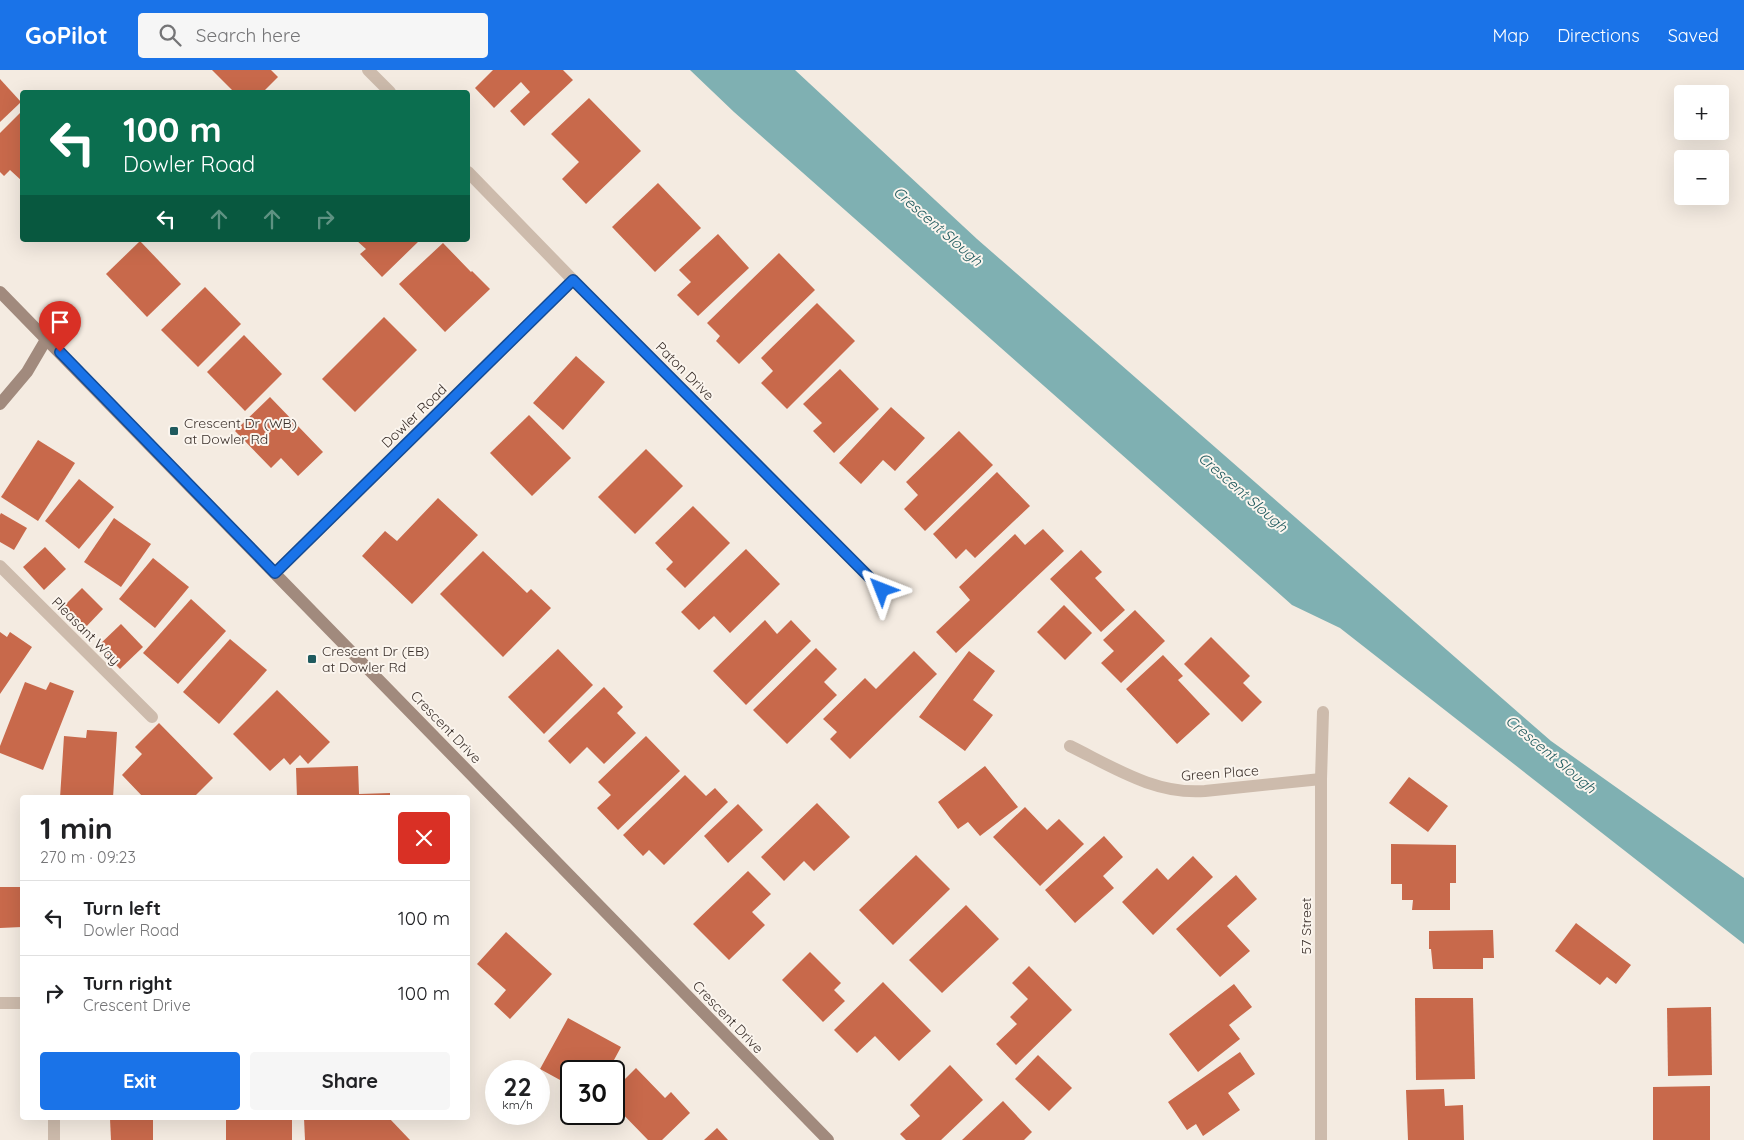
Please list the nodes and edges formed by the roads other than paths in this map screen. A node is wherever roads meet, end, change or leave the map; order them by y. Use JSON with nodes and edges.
{"nodes":[{"id":1,"x":368,"y":70,"type":"edge"},
{"id":2,"x":388,"y":90,"type":"edge"},
{"id":3,"x":470,"y":174,"type":"edge"},
{"id":4,"x":573,"y":280,"type":"junction"},
{"id":5,"x":0,"y":292,"type":"edge"},
{"id":6,"x":46,"y":338,"type":"junction"},
{"id":7,"x":0,"y":404,"type":"edge"},
{"id":8,"x":0,"y":566,"type":"edge"},
{"id":9,"x":275,"y":573,"type":"junction"},
{"id":10,"x":882,"y":590,"type":"dead end"},
{"id":11,"x":1323,"y":712,"type":"dead end"},
{"id":12,"x":152,"y":718,"type":"dead end"},
{"id":13,"x":1070,"y":746,"type":"dead end"},
{"id":14,"x":1321,"y":779,"type":"junction"},
{"id":15,"x":0,"y":1003,"type":"edge"},
{"id":16,"x":20,"y":1003,"type":"edge"},
{"id":17,"x":54,"y":1120,"type":"edge"},
{"id":18,"x":54,"y":1140,"type":"edge"},
{"id":19,"x":828,"y":1140,"type":"edge"},
{"id":20,"x":1321,"y":1140,"type":"edge"}],
"edges":[{"from":1,"to":2,"type":"street"},
{"from":3,"to":4,"type":"street","name":"Paton Drive"},
{"from":4,"to":9,"type":"street","name":"Dowler Road"},
{"from":4,"to":10,"type":"street","name":"Paton Drive"},
{"from":5,"to":6,"type":"street","name":"Crescent Drive"},
{"from":6,"to":7,"type":"street"},
{"from":6,"to":9,"type":"street","name":"Crescent Drive"},
{"from":8,"to":12,"type":"street","name":"Pleasant Way"},
{"from":9,"to":19,"type":"street","name":"Crescent Drive"},
{"from":11,"to":14,"type":"street","name":"57 Street"},
{"from":13,"to":14,"type":"street","name":"Green Place"},
{"from":14,"to":20,"type":"street","name":"57 Street"},
{"from":15,"to":16,"type":"street"},
{"from":17,"to":18,"type":"street"}]}
